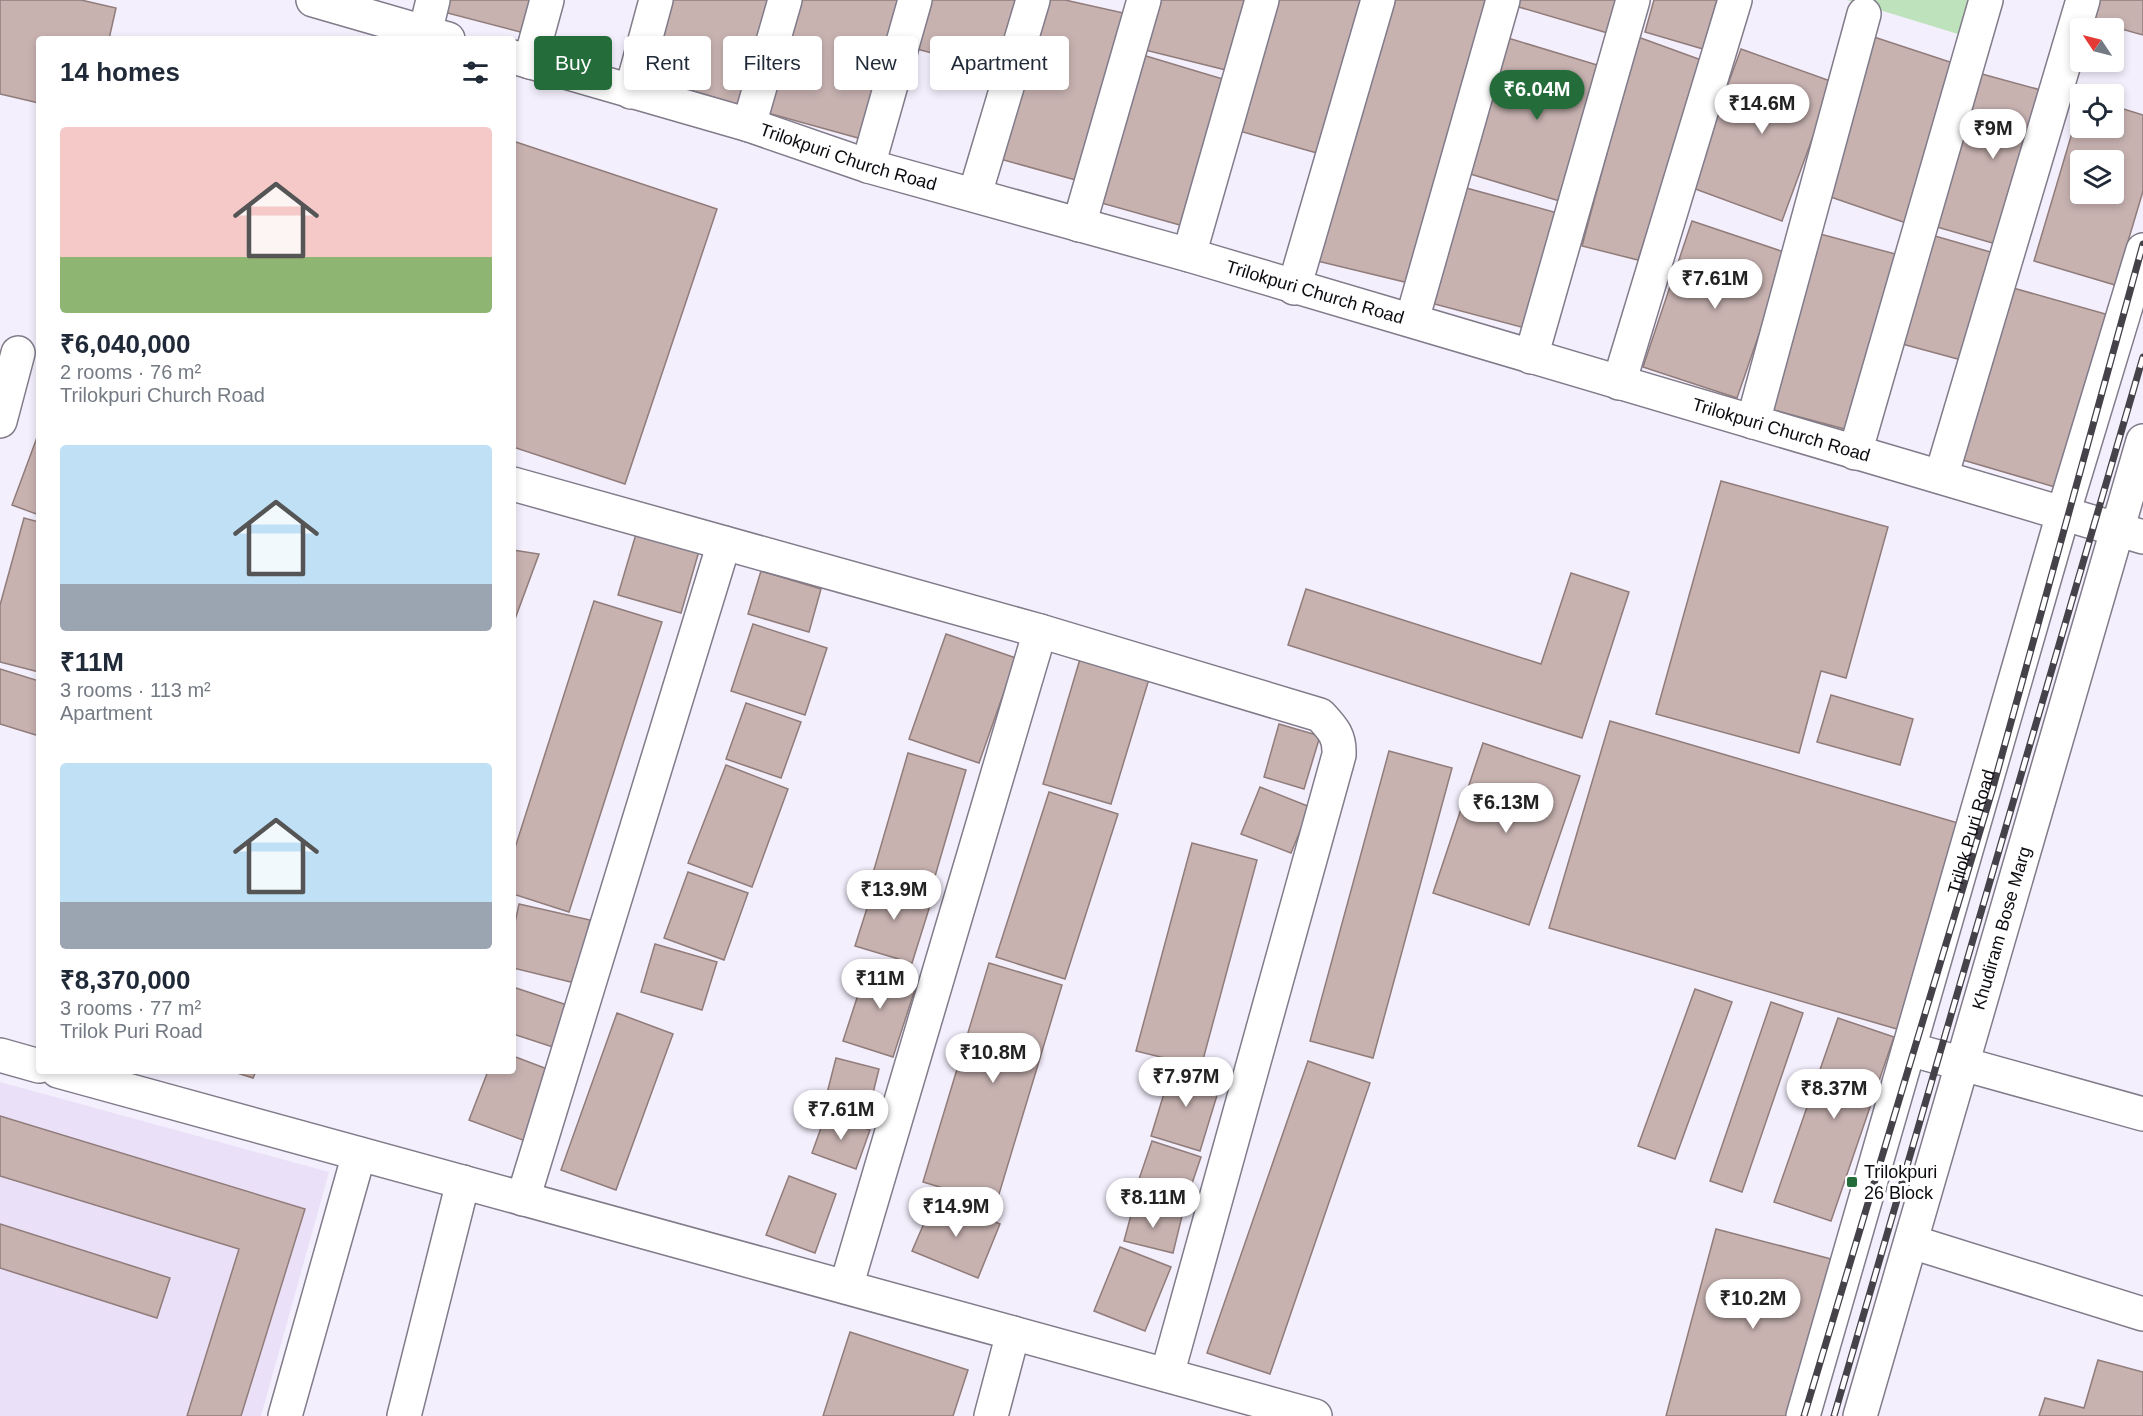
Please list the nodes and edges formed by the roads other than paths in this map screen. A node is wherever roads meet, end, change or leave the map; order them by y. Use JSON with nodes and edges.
{"nodes":[{"id":1,"x":313,"y":0,"type":"edge"},
{"id":2,"x":433,"y":0,"type":"edge"},
{"id":3,"x":547,"y":0,"type":"edge"},
{"id":4,"x":656,"y":0,"type":"edge"},
{"id":5,"x":785,"y":0,"type":"edge"},
{"id":6,"x":915,"y":0,"type":"edge"},
{"id":7,"x":1033,"y":0,"type":"edge"},
{"id":8,"x":1144,"y":0,"type":"edge"},
{"id":9,"x":1262,"y":0,"type":"edge"},
{"id":10,"x":1378,"y":0,"type":"edge"},
{"id":11,"x":1503,"y":0,"type":"edge"},
{"id":12,"x":1633,"y":0,"type":"edge"},
{"id":13,"x":1735,"y":0,"type":"edge"},
{"id":14,"x":1986,"y":0,"type":"edge"},
{"id":15,"x":2084,"y":0,"type":"edge"},
{"id":16,"x":1864,"y":14,"type":"dead end"},
{"id":17,"x":436,"y":36,"type":"edge"},
{"id":18,"x":521,"y":59,"type":"edge"},
{"id":19,"x":631,"y":92,"type":"junction"},
{"id":20,"x":749,"y":126,"type":"junction"},
{"id":21,"x":868,"y":166,"type":"junction"},
{"id":22,"x":975,"y":194,"type":"junction"},
{"id":23,"x":1079,"y":225,"type":"junction"},
{"id":24,"x":2143,"y":250,"type":"edge"},
{"id":25,"x":1189,"y":255,"type":"junction"},
{"id":26,"x":1294,"y":288,"type":"junction"},
{"id":27,"x":1412,"y":320,"type":"junction"},
{"id":28,"x":19,"y":353,"type":"edge"},
{"id":29,"x":1531,"y":357,"type":"junction"},
{"id":30,"x":1619,"y":383,"type":"junction"},
{"id":31,"x":0,"y":421,"type":"edge"},
{"id":32,"x":1753,"y":422,"type":"junction"},
{"id":33,"x":2143,"y":441,"type":"edge"},
{"id":34,"x":1856,"y":453,"type":"junction"},
{"id":35,"x":1941,"y":477,"type":"junction"},
{"id":36,"x":516,"y":485,"type":"edge"},
{"id":37,"x":2063,"y":513,"type":"junction"},
{"id":38,"x":2130,"y":533,"type":"edge"},
{"id":39,"x":724,"y":543,"type":"junction"},
{"id":40,"x":1040,"y":631,"type":"junction"},
{"id":41,"x":1909,"y":1049,"type":"junction"},
{"id":42,"x":0,"y":1055,"type":"edge"},
{"id":43,"x":1964,"y":1064,"type":"junction"},
{"id":44,"x":36,"y":1065,"type":"edge"},
{"id":45,"x":79,"y":1074,"type":"edge"},
{"id":46,"x":154,"y":1084,"type":"edge"},
{"id":47,"x":2143,"y":1114,"type":"edge"},
{"id":48,"x":359,"y":1154,"type":"junction"},
{"id":49,"x":463,"y":1182,"type":"junction"},
{"id":50,"x":523,"y":1199,"type":"junction"},
{"id":51,"x":1912,"y":1242,"type":"junction"},
{"id":52,"x":846,"y":1287,"type":"junction"},
{"id":53,"x":2143,"y":1314,"type":"edge"},
{"id":54,"x":1013,"y":1333,"type":"junction"},
{"id":55,"x":1167,"y":1375,"type":"junction"},
{"id":56,"x":285,"y":1416,"type":"edge"},
{"id":57,"x":404,"y":1416,"type":"edge"},
{"id":58,"x":991,"y":1416,"type":"edge"},
{"id":59,"x":1314,"y":1416,"type":"edge"},
{"id":60,"x":1803,"y":1416,"type":"edge"},
{"id":61,"x":1860,"y":1416,"type":"edge"}],
"edges":[{"from":1,"to":17,"type":"street"},
{"from":2,"to":17,"type":"street"},
{"from":3,"to":18,"type":"street"},
{"from":4,"to":19,"type":"street"},
{"from":5,"to":20,"type":"street"},
{"from":6,"to":21,"type":"street"},
{"from":7,"to":22,"type":"street"},
{"from":8,"to":23,"type":"street"},
{"from":9,"to":25,"type":"street"},
{"from":10,"to":26,"type":"street"},
{"from":11,"to":27,"type":"street"},
{"from":12,"to":29,"type":"street"},
{"from":13,"to":30,"type":"street"},
{"from":14,"to":34,"type":"street"},
{"from":15,"to":35,"type":"street"},
{"from":16,"to":32,"type":"street"},
{"from":18,"to":19,"type":"street","name":"Trilokpuri Church Road"},
{"from":19,"to":20,"type":"street","name":"Trilokpuri Church Road"},
{"from":20,"to":21,"type":"street","name":"Trilokpuri Church Road"},
{"from":21,"to":22,"type":"street","name":"Trilokpuri Church Road"},
{"from":22,"to":23,"type":"street","name":"Trilokpuri Church Road"},
{"from":23,"to":25,"type":"street","name":"Trilokpuri Church Road"},
{"from":24,"to":37,"type":"street","name":"Trilok Puri Road"},
{"from":25,"to":26,"type":"street","name":"Trilokpuri Church Road"},
{"from":26,"to":27,"type":"street","name":"Trilokpuri Church Road"},
{"from":27,"to":29,"type":"street","name":"Trilokpuri Church Road"},
{"from":28,"to":31,"type":"street"},
{"from":29,"to":30,"type":"street","name":"Trilokpuri Church Road"},
{"from":30,"to":32,"type":"street","name":"Trilokpuri Church Road"},
{"from":32,"to":34,"type":"street","name":"Trilokpuri Church Road"},
{"from":33,"to":38,"type":"street","name":"Khudiram Bose Marg"},
{"from":34,"to":35,"type":"street","name":"Trilokpuri Church Road"},
{"from":35,"to":37,"type":"street","name":"Trilokpuri Church Road"},
{"from":36,"to":39,"type":"street"},
{"from":37,"to":38,"type":"street","name":"Trilokpuri Church Road"},
{"from":37,"to":41,"type":"street","name":"Trilok Puri Road"},
{"from":38,"to":43,"type":"street","name":"Khudiram Bose Marg"},
{"from":39,"to":40,"type":"street"},
{"from":39,"to":50,"type":"street"},
{"from":40,"to":52,"type":"street"},
{"from":40,"to":55,"type":"street"},
{"from":41,"to":43,"type":"street"},
{"from":41,"to":60,"type":"street","name":"Trilok Puri Road"},
{"from":42,"to":44,"type":"street"},
{"from":43,"to":47,"type":"street"},
{"from":43,"to":51,"type":"street","name":"Khudiram Bose Marg"},
{"from":45,"to":46,"type":"street"},
{"from":46,"to":48,"type":"street"},
{"from":48,"to":49,"type":"street"},
{"from":48,"to":56,"type":"street"},
{"from":49,"to":50,"type":"street"},
{"from":49,"to":57,"type":"street"},
{"from":50,"to":52,"type":"street"},
{"from":51,"to":53,"type":"street"},
{"from":51,"to":61,"type":"street","name":"Khudiram Bose Marg"},
{"from":52,"to":54,"type":"street"},
{"from":54,"to":55,"type":"street"},
{"from":54,"to":58,"type":"street"},
{"from":55,"to":59,"type":"street"}]}
